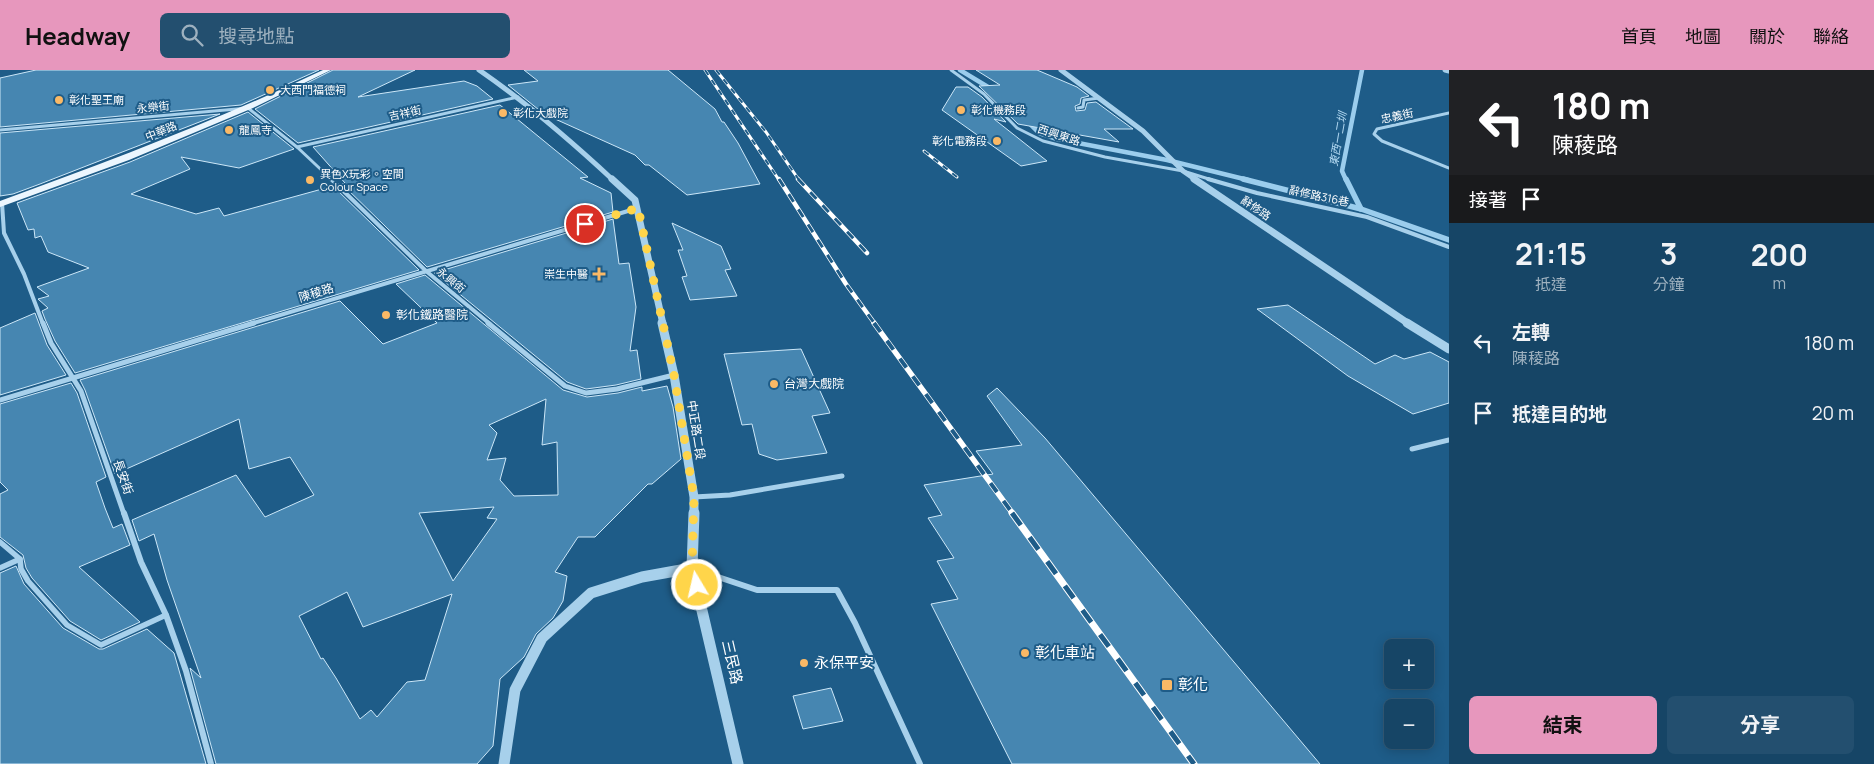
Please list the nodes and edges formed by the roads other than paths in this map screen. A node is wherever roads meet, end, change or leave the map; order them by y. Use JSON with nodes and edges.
{"nodes":[{"id":1,"x":328,"y":70,"type":"edge"},
{"id":2,"x":480,"y":70,"type":"edge"},
{"id":3,"x":951,"y":70,"type":"edge"},
{"id":4,"x":1062,"y":70,"type":"edge"},
{"id":5,"x":1445,"y":70,"type":"edge"},
{"id":6,"x":1449,"y":71,"type":"edge"},
{"id":7,"x":518,"y":97,"type":"junction"},
{"id":8,"x":1099,"y":98,"type":"junction"},
{"id":9,"x":248,"y":108,"type":"junction"},
{"id":10,"x":1078,"y":108,"type":"dead end"},
{"id":11,"x":1449,"y":113,"type":"edge"},
{"id":12,"x":0,"y":130,"type":"edge"},
{"id":13,"x":297,"y":147,"type":"junction"},
{"id":14,"x":1449,"y":168,"type":"edge"},
{"id":15,"x":1183,"y":171,"type":"junction"},
{"id":16,"x":1,"y":204,"type":"edge"},
{"id":17,"x":638,"y":208,"type":"junction"},
{"id":18,"x":1449,"y":248,"type":"edge"},
{"id":19,"x":426,"y":270,"type":"junction"},
{"id":20,"x":1449,"y":349,"type":"edge"},
{"id":21,"x":674,"y":375,"type":"junction"},
{"id":22,"x":71,"y":377,"type":"junction"},
{"id":23,"x":0,"y":400,"type":"edge"},
{"id":24,"x":1449,"y":440,"type":"edge"},
{"id":25,"x":1412,"y":449,"type":"dead end"},
{"id":26,"x":842,"y":476,"type":"dead end"},
{"id":27,"x":694,"y":498,"type":"junction"},
{"id":28,"x":0,"y":542,"type":"edge"},
{"id":29,"x":20,"y":559,"type":"junction"},
{"id":30,"x":0,"y":568,"type":"edge"},
{"id":31,"x":692,"y":568,"type":"junction"},
{"id":32,"x":166,"y":615,"type":"junction"},
{"id":33,"x":211,"y":764,"type":"edge"},
{"id":34,"x":504,"y":764,"type":"edge"},
{"id":35,"x":738,"y":764,"type":"edge"},
{"id":36,"x":920,"y":764,"type":"edge"}],
"edges":[{"from":1,"to":9,"type":"main road","name":"中華路"},
{"from":2,"to":7,"type":"street","name":"中正路二段"},
{"from":3,"to":15,"type":"street","name":"西興東路"},
{"from":4,"to":8,"type":"street","name":"辭修路"},
{"from":5,"to":6,"type":"street"},
{"from":7,"to":13,"type":"street","name":"吉祥街"},
{"from":7,"to":17,"type":"street","name":"中正路二段"},
{"from":8,"to":10,"type":"street"},
{"from":8,"to":15,"type":"street","name":"辭修路"},
{"from":9,"to":12,"type":"street","name":"永樂街"},
{"from":9,"to":13,"type":"street","name":"永興街"},
{"from":9,"to":16,"type":"main road","name":"中華路"},
{"from":11,"to":14,"type":"street","name":"忠義街"},
{"from":13,"to":19,"type":"street","name":"永興街"},
{"from":15,"to":18,"type":"street","name":"辭修路316巷"},
{"from":15,"to":20,"type":"street","name":"辭修路"},
{"from":16,"to":22,"type":"street","name":"長安街"},
{"from":17,"to":19,"type":"street","name":"陳稜路"},
{"from":17,"to":21,"type":"street","name":"中正路二段"},
{"from":19,"to":21,"type":"street","name":"永興街"},
{"from":19,"to":22,"type":"street","name":"陳稜路"},
{"from":21,"to":27,"type":"street","name":"中正路二段"},
{"from":22,"to":23,"type":"street","name":"陳稜路"},
{"from":22,"to":32,"type":"street","name":"長安街"},
{"from":24,"to":25,"type":"street"},
{"from":26,"to":27,"type":"street"},
{"from":27,"to":31,"type":"street","name":"中正路二段"},
{"from":28,"to":29,"type":"street"},
{"from":29,"to":30,"type":"street"},
{"from":29,"to":32,"type":"street"},
{"from":31,"to":34,"type":"street"},
{"from":31,"to":35,"type":"street","name":"三民路"},
{"from":31,"to":36,"type":"street"},
{"from":32,"to":33,"type":"street","name":"長安街"}]}
